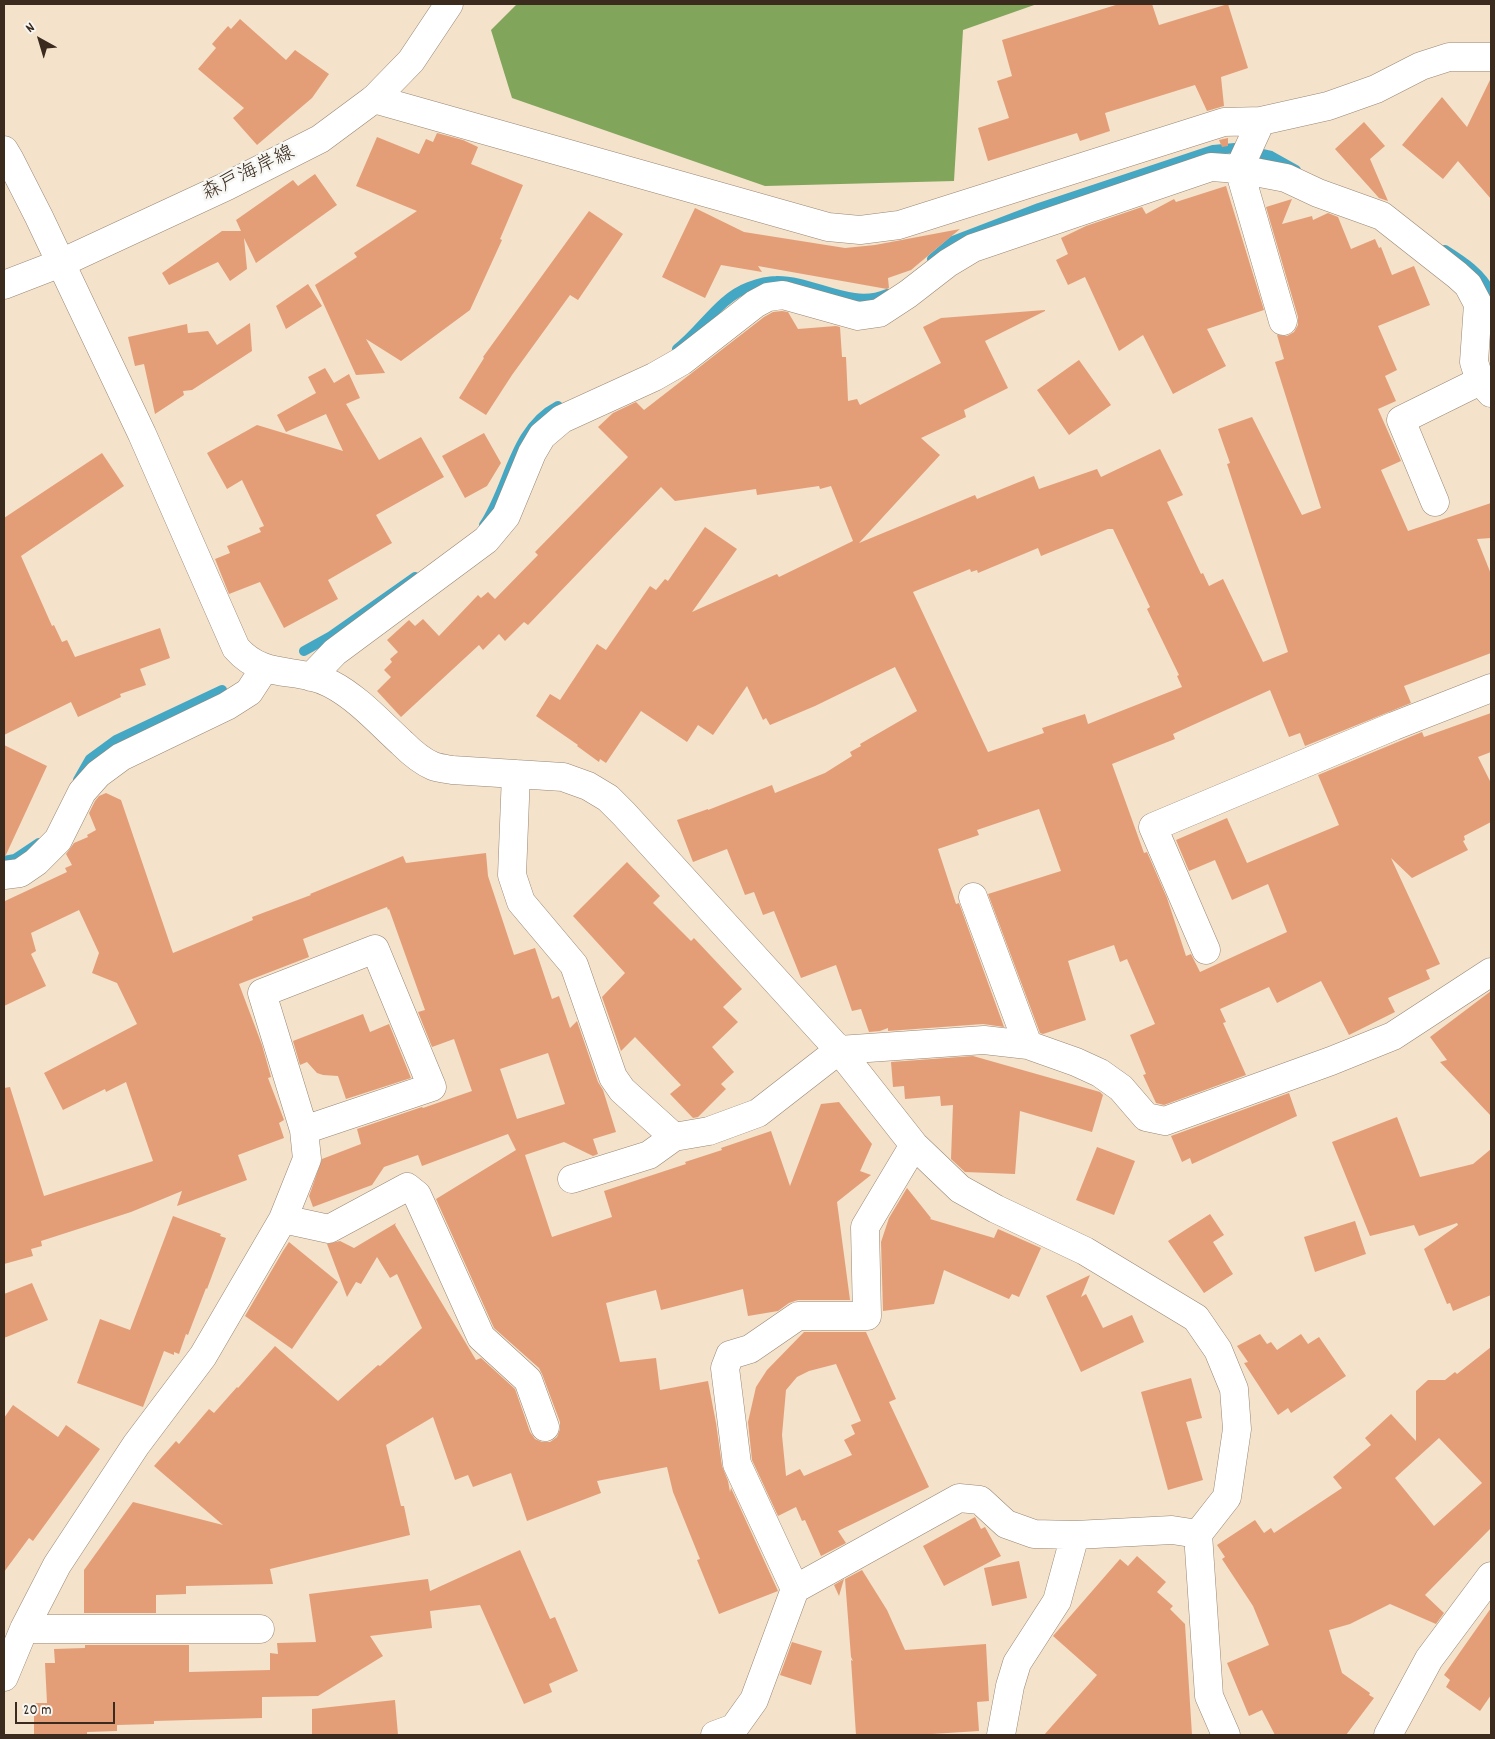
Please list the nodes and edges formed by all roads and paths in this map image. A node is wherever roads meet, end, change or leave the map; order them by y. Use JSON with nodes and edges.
{"nodes":[{"id":1,"x":449,"y":4,"type":"edge"},
{"id":2,"x":1491,"y":57,"type":"edge"},
{"id":3,"x":374,"y":99,"type":"junction"},
{"id":4,"x":1260,"y":125,"type":"junction"},
{"id":5,"x":4,"y":150,"type":"edge"},
{"id":6,"x":1240,"y":165,"type":"junction"},
{"id":7,"x":61,"y":263,"type":"junction"},
{"id":8,"x":4,"y":285,"type":"edge"},
{"id":9,"x":1283,"y":321,"type":"dead end"},
{"id":10,"x":1486,"y":387,"type":"edge"},
{"id":11,"x":1435,"y":502,"type":"dead end"},
{"id":12,"x":264,"y":669,"type":"junction"},
{"id":13,"x":311,"y":677,"type":"junction"},
{"id":14,"x":1491,"y":688,"type":"edge"},
{"id":15,"x":516,"y":774,"type":"junction"},
{"id":16,"x":4,"y":875,"type":"edge"},
{"id":17,"x":973,"y":897,"type":"dead end"},
{"id":18,"x":1206,"y":950,"type":"dead end"},
{"id":19,"x":1491,"y":972,"type":"edge"},
{"id":20,"x":1028,"y":1046,"type":"junction"},
{"id":21,"x":839,"y":1050,"type":"junction"},
{"id":22,"x":304,"y":1130,"type":"junction"},
{"id":23,"x":674,"y":1138,"type":"junction"},
{"id":24,"x":914,"y":1144,"type":"junction"},
{"id":25,"x":572,"y":1179,"type":"dead end"},
{"id":26,"x":282,"y":1219,"type":"junction"},
{"id":27,"x":545,"y":1427,"type":"dead end"},
{"id":28,"x":1198,"y":1534,"type":"junction"},
{"id":29,"x":1076,"y":1535,"type":"junction"},
{"id":30,"x":1491,"y":1576,"type":"edge"},
{"id":31,"x":795,"y":1589,"type":"junction"},
{"id":32,"x":24,"y":1629,"type":"junction"},
{"id":33,"x":260,"y":1629,"type":"dead end"},
{"id":34,"x":4,"y":1677,"type":"edge"},
{"id":35,"x":715,"y":1735,"type":"edge"},
{"id":36,"x":1001,"y":1735,"type":"edge"},
{"id":37,"x":1226,"y":1735,"type":"edge"},
{"id":38,"x":1388,"y":1735,"type":"edge"}],
"edges":[{"from":1,"to":3,"type":"street","name":"森戸海岸線"},
{"from":2,"to":4,"type":"street"},
{"from":3,"to":4,"type":"street"},
{"from":3,"to":7,"type":"street","name":"森戸海岸線"},
{"from":4,"to":6,"type":"street"},
{"from":5,"to":7,"type":"street"},
{"from":6,"to":9,"type":"street"},
{"from":6,"to":10,"type":"street"},
{"from":6,"to":13,"type":"street"},
{"from":7,"to":8,"type":"street","name":"森戸海岸線"},
{"from":7,"to":12,"type":"street"},
{"from":10,"to":11,"type":"street"},
{"from":12,"to":13,"type":"street"},
{"from":12,"to":16,"type":"street"},
{"from":13,"to":15,"type":"street"},
{"from":14,"to":18,"type":"street"},
{"from":15,"to":21,"type":"street"},
{"from":15,"to":23,"type":"street"},
{"from":17,"to":20,"type":"street"},
{"from":19,"to":20,"type":"street"},
{"from":20,"to":21,"type":"street"},
{"from":21,"to":23,"type":"street"},
{"from":21,"to":24,"type":"street"},
{"from":22,"to":22,"type":"street"},
{"from":22,"to":26,"type":"street"},
{"from":23,"to":25,"type":"street"},
{"from":24,"to":28,"type":"street"},
{"from":24,"to":31,"type":"street"},
{"from":26,"to":27,"type":"street"},
{"from":26,"to":32,"type":"street"},
{"from":28,"to":29,"type":"street"},
{"from":28,"to":37,"type":"street"},
{"from":29,"to":31,"type":"street"},
{"from":29,"to":36,"type":"street"},
{"from":30,"to":38,"type":"street"},
{"from":31,"to":35,"type":"street"},
{"from":32,"to":33,"type":"street"},
{"from":32,"to":34,"type":"street"}]}
